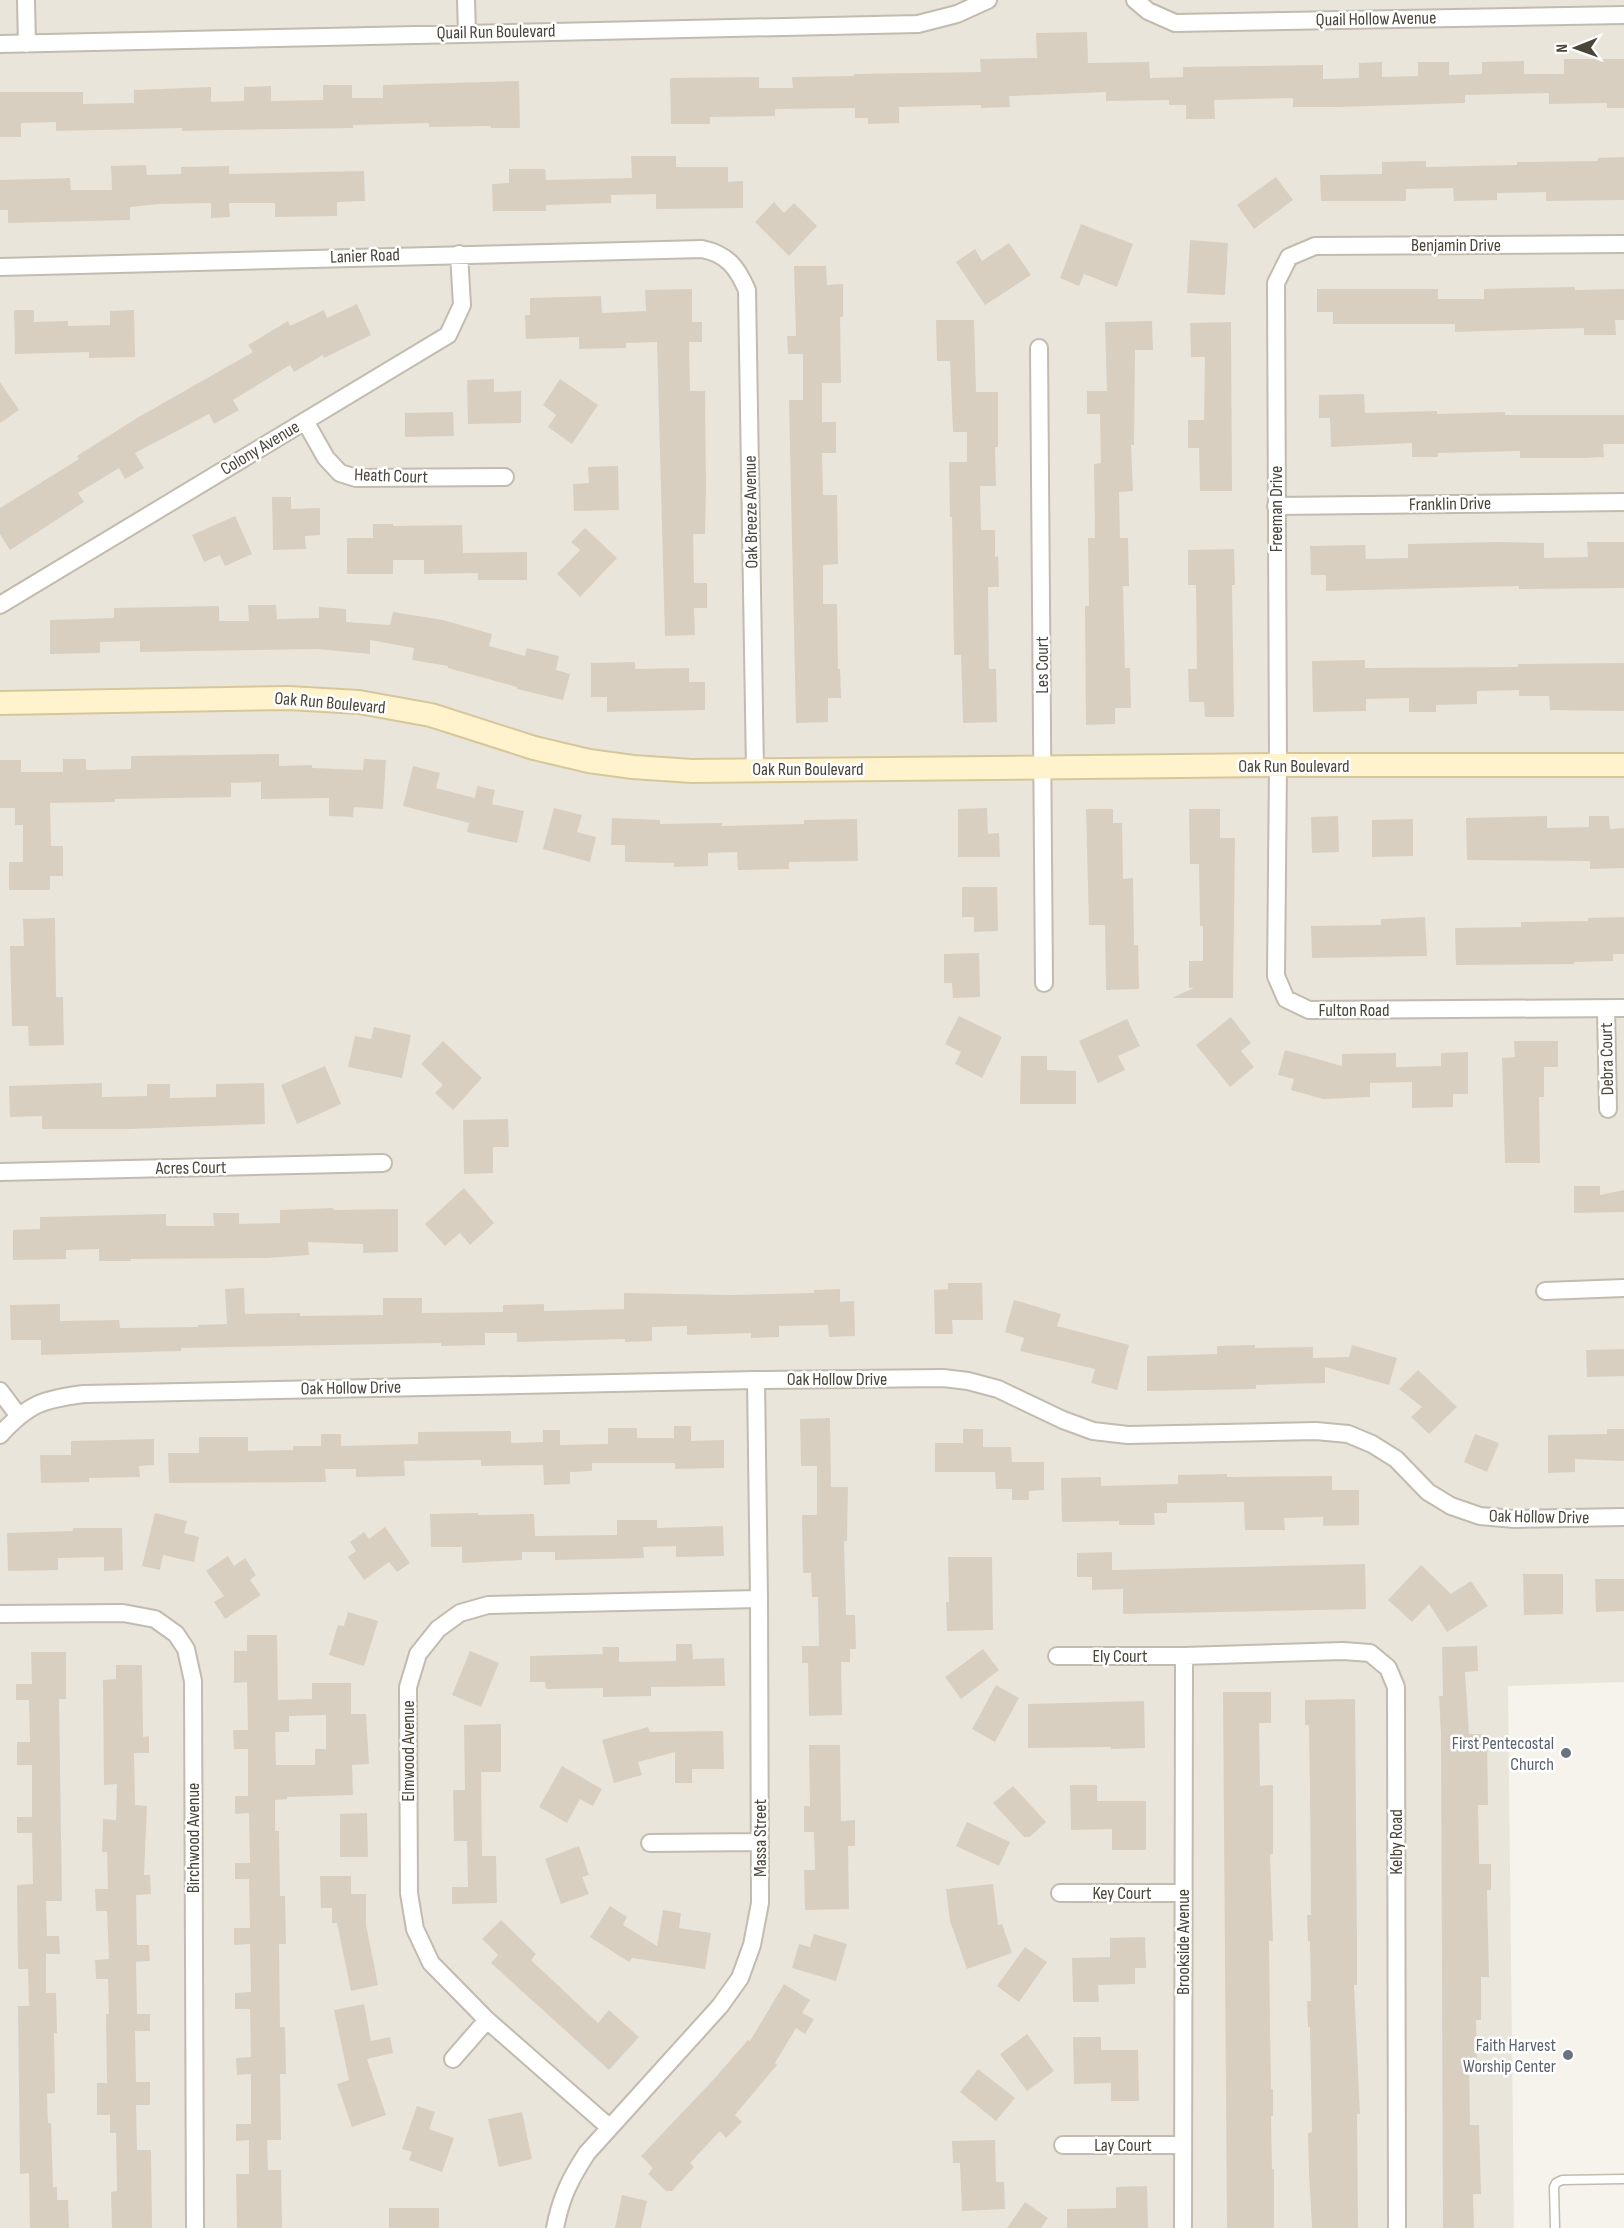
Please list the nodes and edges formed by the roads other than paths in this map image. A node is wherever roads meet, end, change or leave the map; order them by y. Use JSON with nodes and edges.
{"nodes":[{"id":1,"x":26,"y":0,"type":"edge"},
{"id":2,"x":466,"y":0,"type":"edge"},
{"id":3,"x":988,"y":0,"type":"edge"},
{"id":4,"x":1135,"y":0,"type":"edge"},
{"id":5,"x":1624,"y":15,"type":"edge"},
{"id":6,"x":467,"y":32,"type":"junction"},
{"id":7,"x":0,"y":44,"type":"edge"},
{"id":8,"x":27,"y":44,"type":"junction"},
{"id":9,"x":1624,"y":244,"type":"edge"},
{"id":10,"x":459,"y":254,"type":"junction"},
{"id":11,"x":1289,"y":257,"type":"joint"},
{"id":12,"x":728,"y":260,"type":"joint"},
{"id":13,"x":0,"y":267,"type":"edge"},
{"id":14,"x":1039,"y":348,"type":"dead end"},
{"id":15,"x":304,"y":421,"type":"junction"},
{"id":16,"x":506,"y":477,"type":"dead end"},
{"id":17,"x":1624,"y":502,"type":"edge"},
{"id":18,"x":1276,"y":506,"type":"junction"},
{"id":19,"x":0,"y":605,"type":"edge"},
{"id":20,"x":0,"y":703,"type":"edge"},
{"id":21,"x":1278,"y":765,"type":"junction"},
{"id":22,"x":1624,"y":765,"type":"edge"},
{"id":23,"x":1042,"y":768,"type":"junction"},
{"id":24,"x":755,"y":770,"type":"junction"},
{"id":25,"x":1044,"y":983,"type":"dead end"},
{"id":26,"x":1624,"y":1008,"type":"edge"},
{"id":27,"x":1606,"y":1009,"type":"junction"},
{"id":28,"x":1608,"y":1109,"type":"dead end"},
{"id":29,"x":383,"y":1163,"type":"dead end"},
{"id":30,"x":0,"y":1172,"type":"edge"},
{"id":31,"x":1624,"y":1288,"type":"edge"},
{"id":32,"x":1545,"y":1290,"type":"dead end"},
{"id":33,"x":756,"y":1380,"type":"junction"},
{"id":34,"x":0,"y":1391,"type":"edge"},
{"id":35,"x":18,"y":1415,"type":"junction"},
{"id":36,"x":0,"y":1435,"type":"edge"},
{"id":37,"x":1624,"y":1517,"type":"edge"},
{"id":38,"x":759,"y":1599,"type":"junction"},
{"id":39,"x":0,"y":1614,"type":"edge"},
{"id":40,"x":1057,"y":1656,"type":"dead end"},
{"id":41,"x":1184,"y":1656,"type":"junction"},
{"id":42,"x":760,"y":1842,"type":"junction"},
{"id":43,"x":650,"y":1843,"type":"dead end"},
{"id":44,"x":1060,"y":1893,"type":"dead end"},
{"id":45,"x":1184,"y":1893,"type":"junction"},
{"id":46,"x":487,"y":2020,"type":"junction"},
{"id":47,"x":453,"y":2059,"type":"dead end"},
{"id":48,"x":609,"y":2127,"type":"junction"},
{"id":49,"x":1063,"y":2145,"type":"dead end"},
{"id":50,"x":1182,"y":2145,"type":"junction"},
{"id":51,"x":1624,"y":2179,"type":"edge"},
{"id":52,"x":195,"y":2228,"type":"edge"},
{"id":53,"x":555,"y":2228,"type":"edge"},
{"id":54,"x":1183,"y":2228,"type":"edge"},
{"id":55,"x":1396,"y":2228,"type":"edge"},
{"id":56,"x":1555,"y":2228,"type":"edge"}],
"edges":[{"from":1,"to":8,"type":"street"},
{"from":2,"to":6,"type":"street"},
{"from":3,"to":6,"type":"street","name":"Quail Run Boulevard"},
{"from":4,"to":5,"type":"street","name":"Quail Hollow Avenue"},
{"from":6,"to":8,"type":"street","name":"Quail Run Boulevard"},
{"from":7,"to":8,"type":"street","name":"Quail Run Boulevard"},
{"from":9,"to":11,"type":"street","name":"Benjamin Drive"},
{"from":10,"to":12,"type":"street","name":"Lanier Road"},
{"from":10,"to":13,"type":"street","name":"Lanier Road"},
{"from":10,"to":15,"type":"street","name":"Colony Avenue"},
{"from":11,"to":18,"type":"street","name":"Freeman Drive"},
{"from":12,"to":24,"type":"street","name":"Oak Breeze Avenue"},
{"from":14,"to":23,"type":"street","name":"Les Court"},
{"from":15,"to":16,"type":"street","name":"Heath Court"},
{"from":15,"to":19,"type":"street","name":"Colony Avenue"},
{"from":17,"to":18,"type":"street","name":"Franklin Drive"},
{"from":18,"to":21,"type":"street","name":"Freeman Drive"},
{"from":20,"to":24,"type":"street","name":"Oak Run Boulevard"},
{"from":21,"to":22,"type":"street","name":"Oak Run Boulevard"},
{"from":21,"to":23,"type":"street","name":"Oak Run Boulevard"},
{"from":21,"to":27,"type":"street","name":"Fulton Road"},
{"from":23,"to":24,"type":"street","name":"Oak Run Boulevard"},
{"from":23,"to":25,"type":"street","name":"Les Court"},
{"from":26,"to":27,"type":"street","name":"Fulton Road"},
{"from":27,"to":28,"type":"street","name":"Debra Court"},
{"from":29,"to":30,"type":"street","name":"Acres Court"},
{"from":31,"to":32,"type":"street"},
{"from":33,"to":35,"type":"street","name":"Oak Hollow Drive"},
{"from":33,"to":37,"type":"street","name":"Oak Hollow Drive"},
{"from":33,"to":38,"type":"street","name":"Massa Street"},
{"from":34,"to":35,"type":"street"},
{"from":35,"to":36,"type":"street"},
{"from":38,"to":42,"type":"street","name":"Massa Street"},
{"from":38,"to":46,"type":"street","name":"Elmwood Avenue"},
{"from":39,"to":52,"type":"street","name":"Birchwood Avenue"},
{"from":40,"to":41,"type":"street","name":"Ely Court"},
{"from":41,"to":45,"type":"street","name":"Brookside Avenue"},
{"from":41,"to":55,"type":"street","name":"Kelby Road"},
{"from":42,"to":43,"type":"street"},
{"from":42,"to":48,"type":"street","name":"Massa Street"},
{"from":44,"to":45,"type":"street","name":"Key Court"},
{"from":45,"to":50,"type":"street","name":"Brookside Avenue"},
{"from":46,"to":47,"type":"street"},
{"from":46,"to":48,"type":"street","name":"Elmwood Avenue"},
{"from":48,"to":53,"type":"street","name":"Massa Street"},
{"from":49,"to":50,"type":"street","name":"Lay Court"},
{"from":50,"to":54,"type":"street","name":"Brookside Avenue"},
{"from":51,"to":56,"type":"lane"}]}
